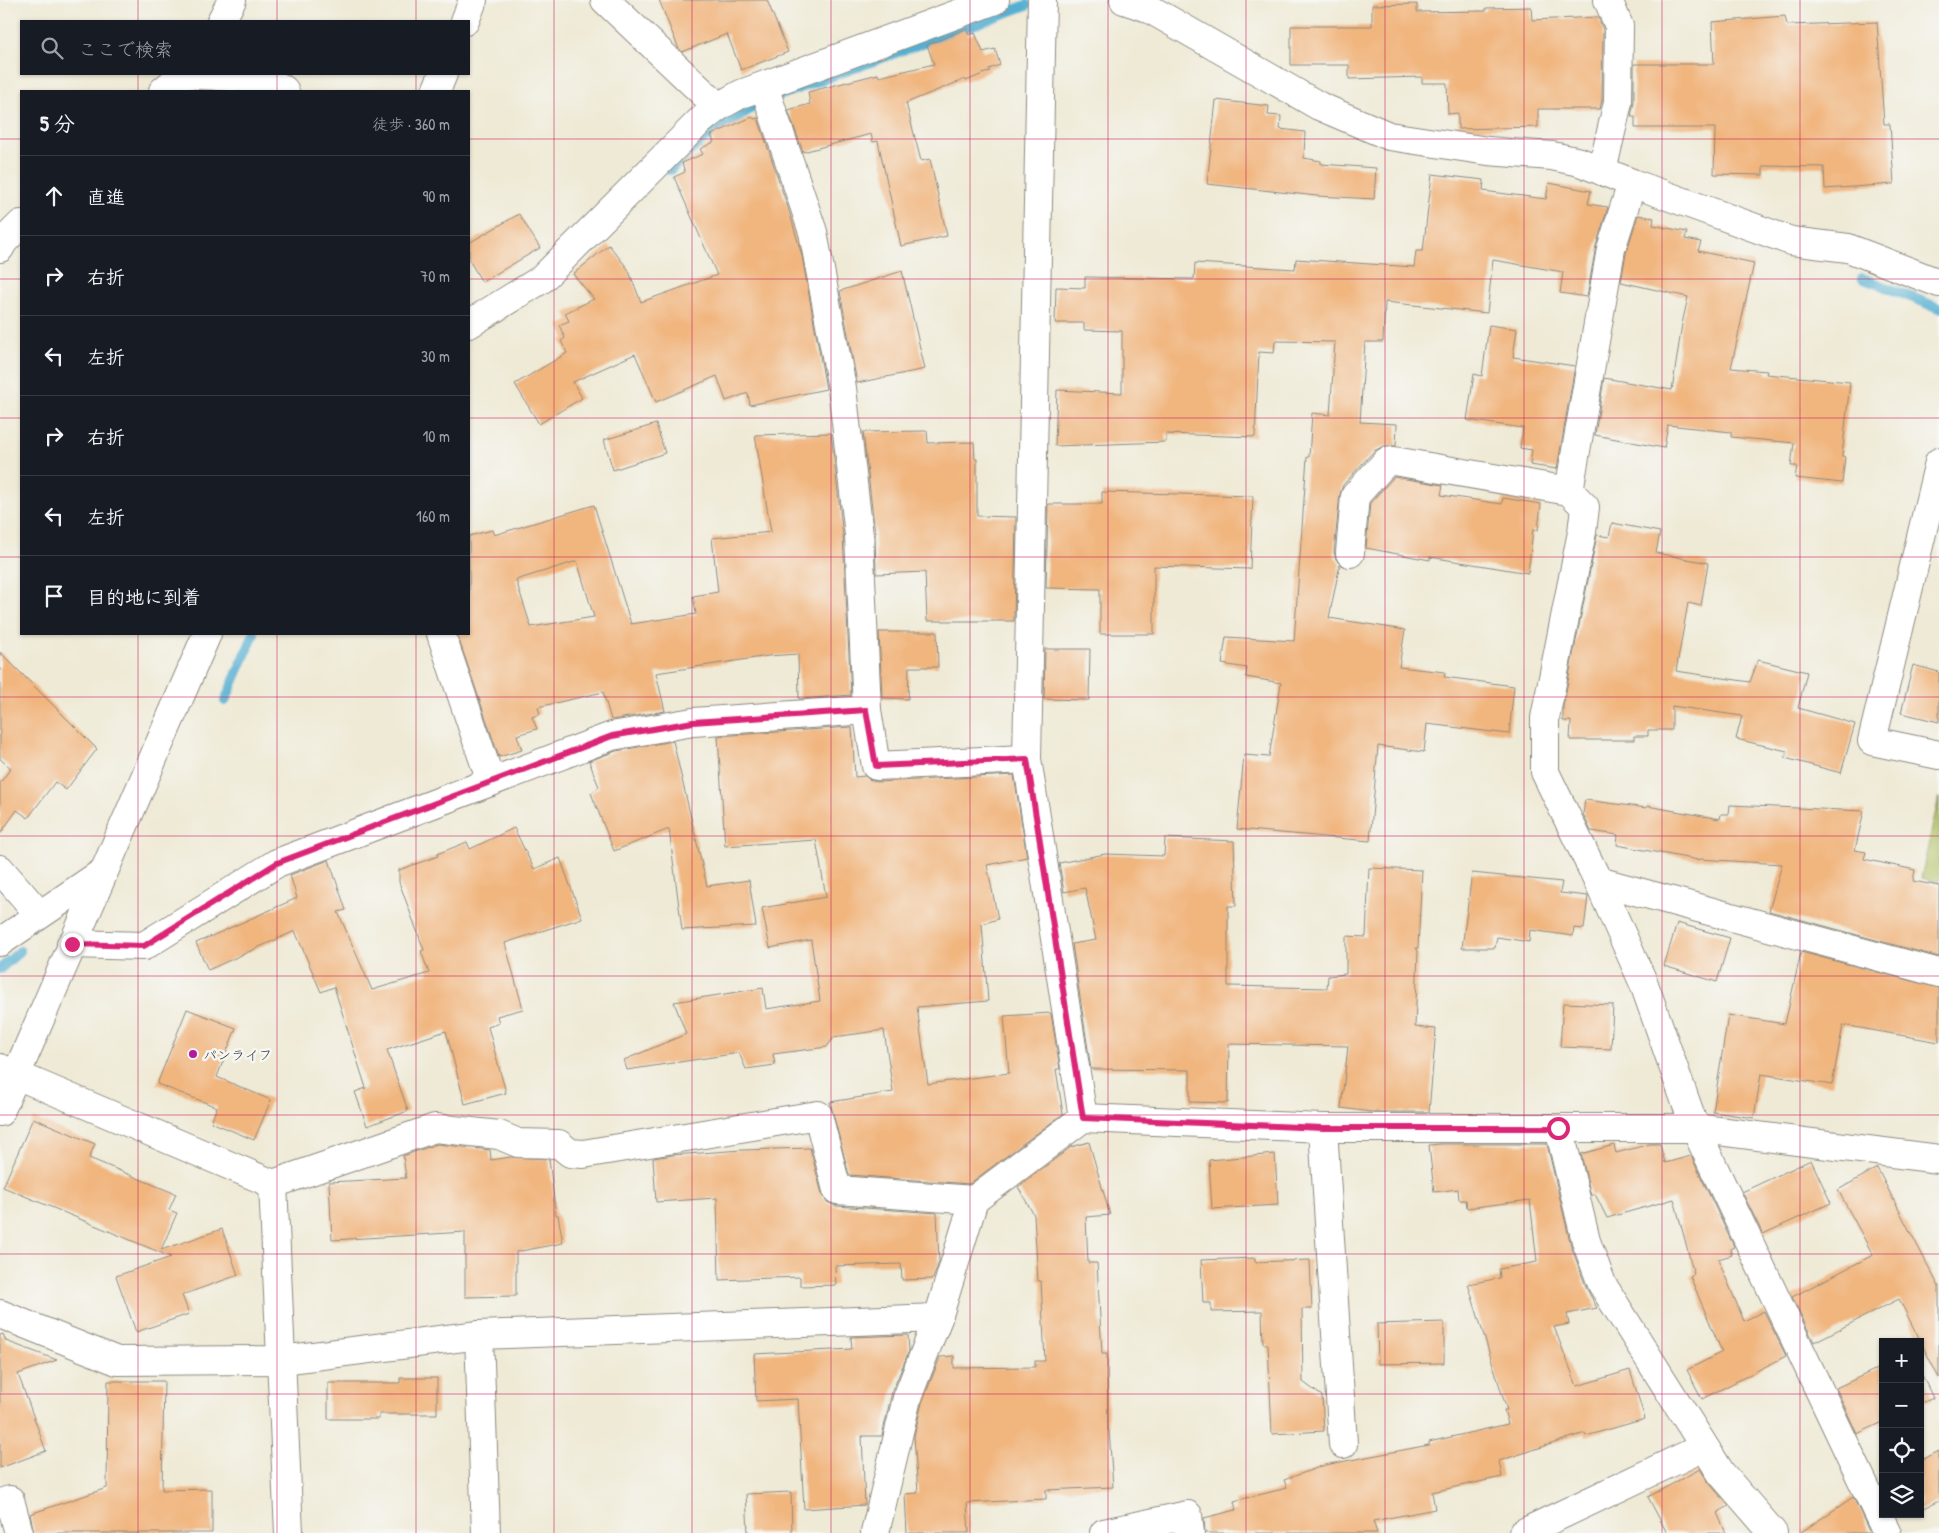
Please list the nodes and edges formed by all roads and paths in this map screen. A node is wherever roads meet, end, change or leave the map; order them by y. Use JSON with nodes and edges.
{"nodes":[{"id":1,"x":232,"y":0,"type":"edge"},
{"id":2,"x":474,"y":0,"type":"edge"},
{"id":3,"x":605,"y":0,"type":"edge"},
{"id":4,"x":995,"y":0,"type":"edge"},
{"id":5,"x":1042,"y":0,"type":"edge"},
{"id":6,"x":1124,"y":0,"type":"edge"},
{"id":7,"x":1608,"y":0,"type":"edge"},
{"id":8,"x":222,"y":20,"type":"edge"},
{"id":9,"x":465,"y":20,"type":"edge"},
{"id":10,"x":182,"y":75,"type":"edge"},
{"id":11,"x":197,"y":75,"type":"edge"},
{"id":12,"x":443,"y":75,"type":"edge"},
{"id":13,"x":164,"y":90,"type":"edge"},
{"id":14,"x":284,"y":90,"type":"edge"},
{"id":15,"x":436,"y":90,"type":"edge"},
{"id":16,"x":768,"y":95,"type":"junction"},
{"id":17,"x":718,"y":107,"type":"junction"},
{"id":18,"x":1602,"y":171,"type":"junction"},
{"id":19,"x":1632,"y":183,"type":"junction"},
{"id":20,"x":20,"y":225,"type":"edge"},
{"id":21,"x":0,"y":248,"type":"edge"},
{"id":22,"x":1939,"y":283,"type":"edge"},
{"id":23,"x":470,"y":323,"type":"edge"},
{"id":24,"x":1939,"y":462,"type":"edge"},
{"id":25,"x":1569,"y":490,"type":"junction"},
{"id":26,"x":1350,"y":553,"type":"dead end"},
{"id":27,"x":207,"y":635,"type":"edge"},
{"id":28,"x":441,"y":635,"type":"edge"},
{"id":29,"x":866,"y":710,"type":"junction"},
{"id":30,"x":1939,"y":755,"type":"edge"},
{"id":31,"x":1027,"y":759,"type":"junction"},
{"id":32,"x":491,"y":782,"type":"junction"},
{"id":33,"x":0,"y":869,"type":"edge"},
{"id":34,"x":103,"y":872,"type":"junction"},
{"id":35,"x":1598,"y":881,"type":"junction"},
{"id":36,"x":39,"y":914,"type":"junction"},
{"id":37,"x":0,"y":942,"type":"edge"},
{"id":38,"x":72,"y":944,"type":"junction"},
{"id":39,"x":1939,"y":973,"type":"edge"},
{"id":40,"x":8,"y":1071,"type":"edge"},
{"id":41,"x":0,"y":1112,"type":"edge"},
{"id":42,"x":1083,"y":1118,"type":"junction"},
{"id":43,"x":1323,"y":1128,"type":"junction"},
{"id":44,"x":1558,"y":1128,"type":"junction"},
{"id":45,"x":1695,"y":1128,"type":"junction"},
{"id":46,"x":1939,"y":1159,"type":"edge"},
{"id":47,"x":274,"y":1184,"type":"junction"},
{"id":48,"x":974,"y":1200,"type":"junction"},
{"id":49,"x":0,"y":1314,"type":"edge"},
{"id":50,"x":938,"y":1318,"type":"junction"},
{"id":51,"x":479,"y":1335,"type":"junction"},
{"id":52,"x":282,"y":1360,"type":"junction"},
{"id":53,"x":1343,"y":1444,"type":"dead end"},
{"id":54,"x":1704,"y":1447,"type":"junction"},
{"id":55,"x":0,"y":1503,"type":"edge"},
{"id":56,"x":19,"y":1533,"type":"edge"},
{"id":57,"x":288,"y":1533,"type":"edge"},
{"id":58,"x":486,"y":1533,"type":"edge"},
{"id":59,"x":875,"y":1533,"type":"edge"},
{"id":60,"x":1104,"y":1533,"type":"edge"},
{"id":61,"x":1190,"y":1533,"type":"edge"},
{"id":62,"x":1523,"y":1533,"type":"edge"},
{"id":63,"x":1773,"y":1533,"type":"edge"},
{"id":64,"x":1887,"y":1533,"type":"edge"}],
"edges":[{"from":1,"to":8,"type":"street"},
{"from":2,"to":9,"type":"street"},
{"from":3,"to":17,"type":"street"},
{"from":4,"to":16,"type":"street"},
{"from":5,"to":31,"type":"street"},
{"from":6,"to":18,"type":"street"},
{"from":7,"to":18,"type":"street"},
{"from":10,"to":13,"type":"street"},
{"from":11,"to":14,"type":"street"},
{"from":12,"to":15,"type":"street"},
{"from":16,"to":17,"type":"street"},
{"from":16,"to":29,"type":"street"},
{"from":17,"to":23,"type":"street"},
{"from":18,"to":19,"type":"street"},
{"from":19,"to":22,"type":"street"},
{"from":19,"to":25,"type":"street"},
{"from":20,"to":21,"type":"street"},
{"from":24,"to":30,"type":"street"},
{"from":25,"to":26,"type":"street"},
{"from":25,"to":35,"type":"street"},
{"from":27,"to":34,"type":"street"},
{"from":28,"to":32,"type":"street"},
{"from":29,"to":31,"type":"street"},
{"from":29,"to":32,"type":"street"},
{"from":31,"to":42,"type":"street"},
{"from":32,"to":38,"type":"street"},
{"from":33,"to":36,"type":"street"},
{"from":34,"to":36,"type":"street"},
{"from":34,"to":38,"type":"street"},
{"from":35,"to":39,"type":"street"},
{"from":35,"to":45,"type":"street"},
{"from":36,"to":37,"type":"street"},
{"from":38,"to":40,"type":"street"},
{"from":40,"to":41,"type":"street"},
{"from":40,"to":47,"type":"street"},
{"from":42,"to":43,"type":"street"},
{"from":42,"to":48,"type":"street"},
{"from":43,"to":44,"type":"street"},
{"from":43,"to":53,"type":"street"},
{"from":44,"to":45,"type":"street"},
{"from":44,"to":54,"type":"street"},
{"from":45,"to":46,"type":"street"},
{"from":45,"to":64,"type":"street"},
{"from":47,"to":48,"type":"street"},
{"from":47,"to":52,"type":"street"},
{"from":48,"to":50,"type":"street"},
{"from":49,"to":52,"type":"street"},
{"from":50,"to":51,"type":"street"},
{"from":50,"to":59,"type":"street"},
{"from":51,"to":52,"type":"street"},
{"from":51,"to":58,"type":"street"},
{"from":52,"to":57,"type":"street"},
{"from":54,"to":62,"type":"street"},
{"from":54,"to":63,"type":"street"},
{"from":55,"to":56,"type":"street"},
{"from":60,"to":61,"type":"street"}]}
